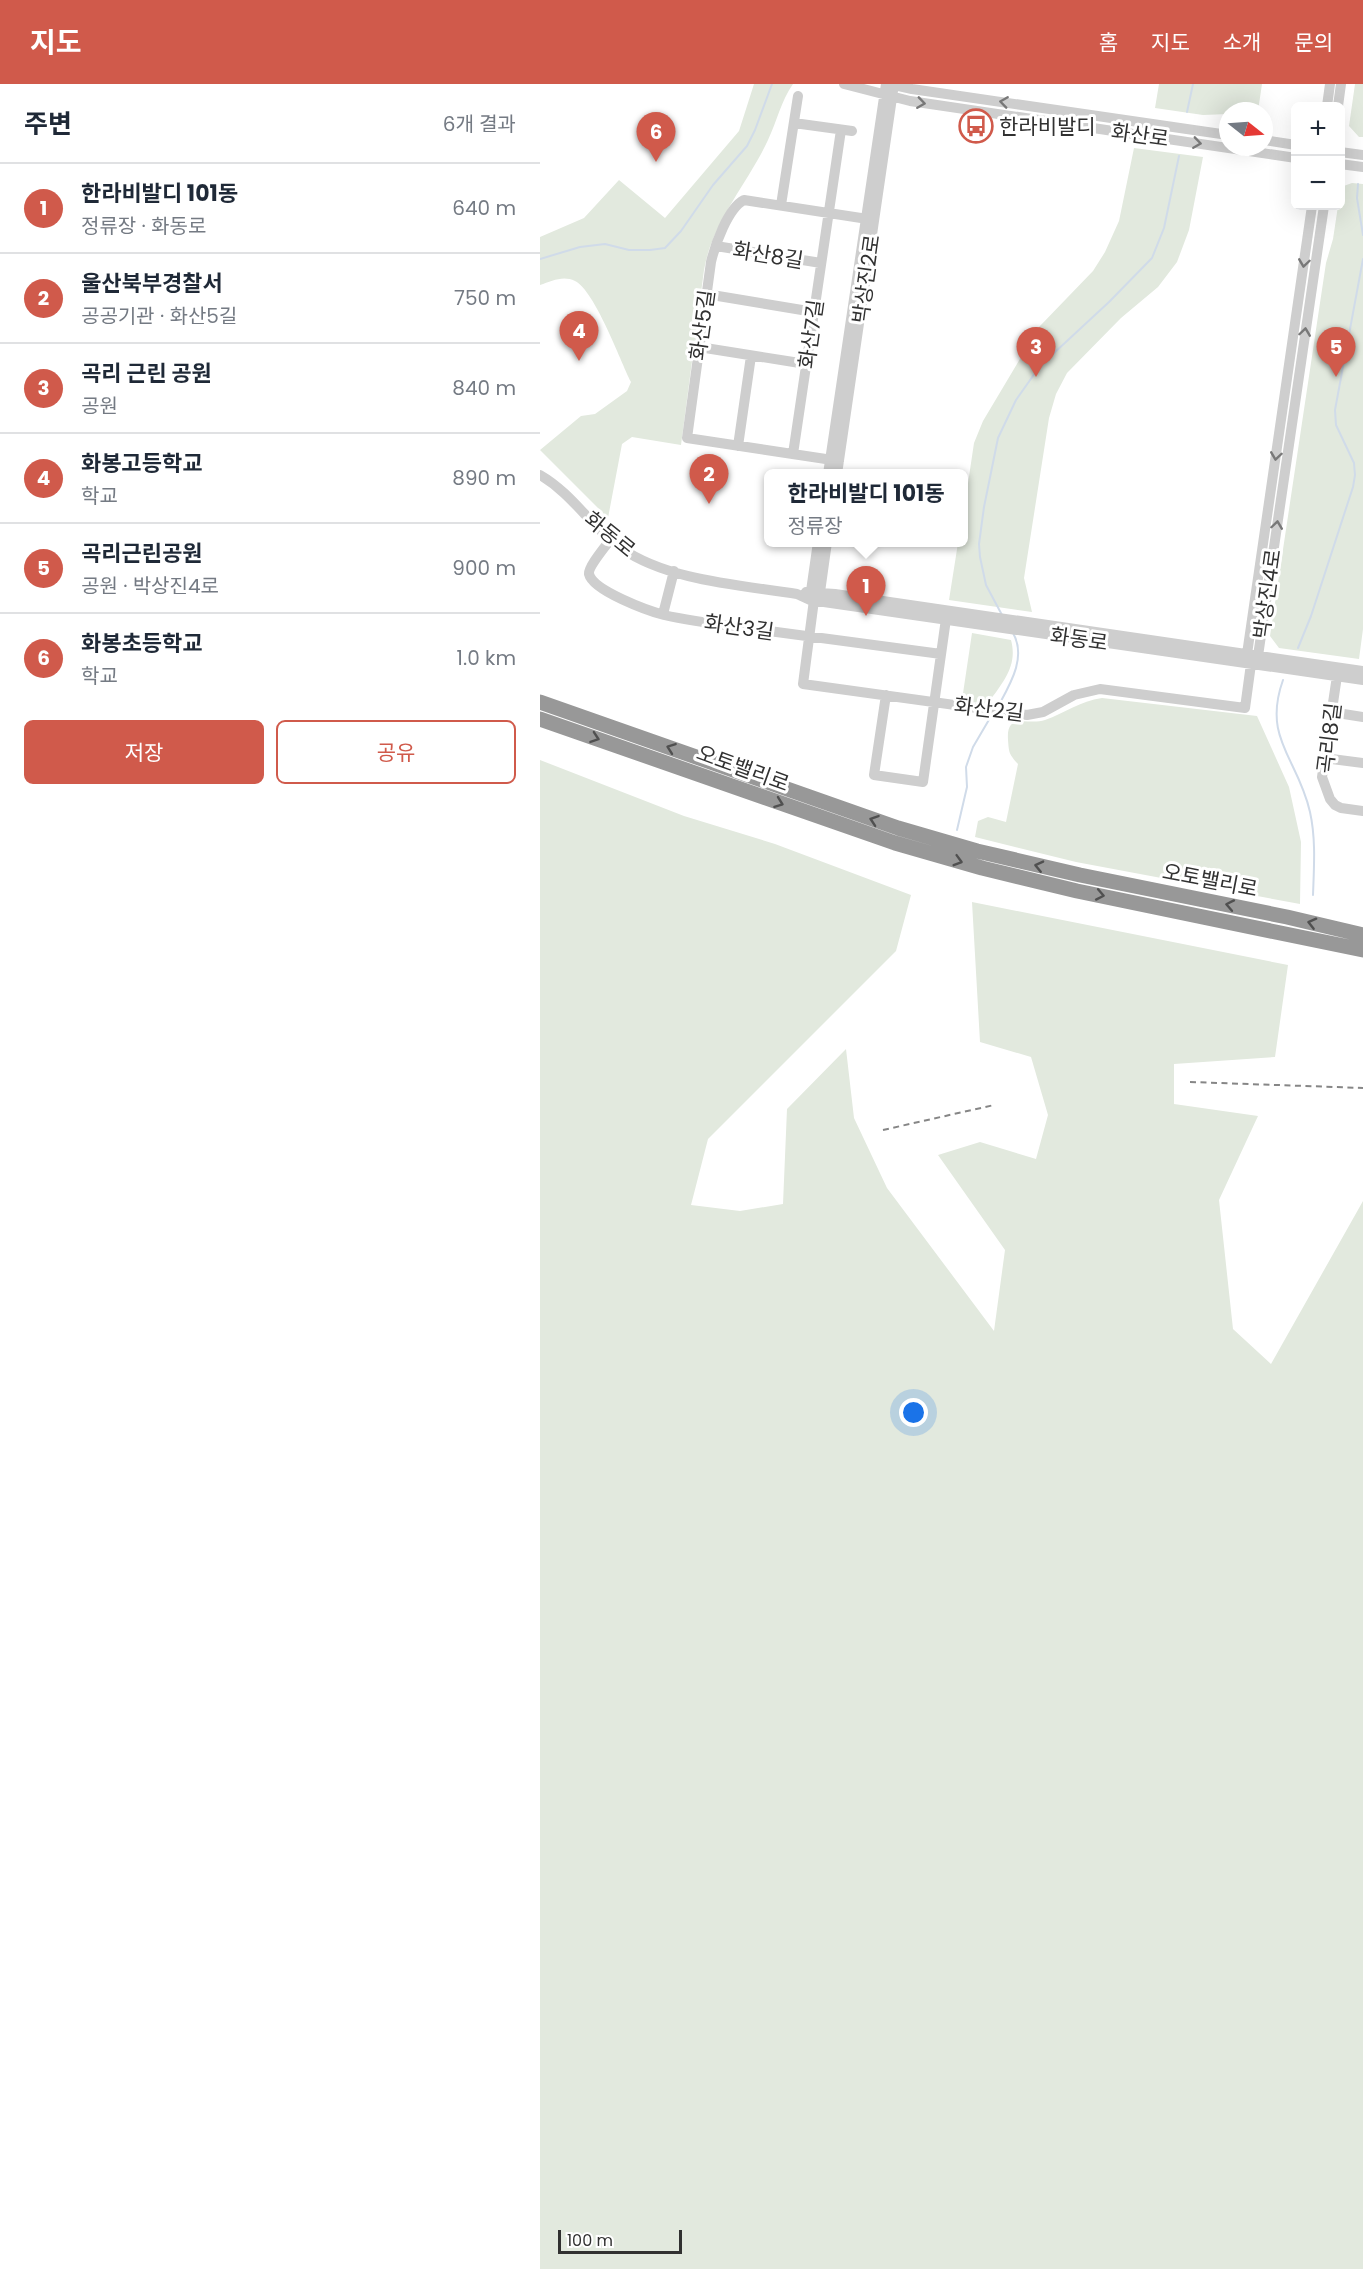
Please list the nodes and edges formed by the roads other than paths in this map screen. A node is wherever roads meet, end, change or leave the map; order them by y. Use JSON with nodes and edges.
{"nodes":[{"id":1,"x":844,"y":84,"type":"edge"},
{"id":2,"x":1330,"y":84,"type":"edge"},
{"id":3,"x":1341,"y":84,"type":"edge"},
{"id":4,"x":890,"y":88,"type":"edge"},
{"id":5,"x":798,"y":96,"type":"dead end"},
{"id":6,"x":1328,"y":102,"type":"edge"},
{"id":7,"x":1339,"y":102,"type":"edge"},
{"id":8,"x":794,"y":123,"type":"junction"},
{"id":9,"x":841,"y":130,"type":"junction"},
{"id":10,"x":852,"y":131,"type":"dead end"},
{"id":11,"x":1219,"y":134,"type":"edge"},
{"id":12,"x":1273,"y":141,"type":"edge"},
{"id":13,"x":1291,"y":144,"type":"edge"},
{"id":14,"x":1345,"y":153,"type":"edge"},
{"id":15,"x":1363,"y":155,"type":"edge"},
{"id":16,"x":1291,"y":157,"type":"edge"},
{"id":17,"x":1345,"y":165,"type":"edge"},
{"id":18,"x":1363,"y":168,"type":"edge"},
{"id":19,"x":781,"y":206,"type":"junction"},
{"id":20,"x":1311,"y":210,"type":"edge"},
{"id":21,"x":1323,"y":210,"type":"edge"},
{"id":22,"x":828,"y":213,"type":"junction"},
{"id":23,"x":870,"y":220,"type":"junction"},
{"id":24,"x":716,"y":246,"type":"junction"},
{"id":25,"x":821,"y":263,"type":"junction"},
{"id":26,"x":706,"y":294,"type":"junction"},
{"id":27,"x":814,"y":312,"type":"junction"},
{"id":28,"x":699,"y":347,"type":"junction"},
{"id":29,"x":752,"y":356,"type":"junction"},
{"id":30,"x":806,"y":364,"type":"junction"},
{"id":31,"x":738,"y":446,"type":"junction"},
{"id":32,"x":793,"y":454,"type":"junction"},
{"id":33,"x":835,"y":461,"type":"junction"},
{"id":34,"x":831,"y":469,"type":"edge"},
{"id":35,"x":836,"y":469,"type":"edge"},
{"id":36,"x":540,"y":476,"type":"edge"},
{"id":37,"x":610,"y":540,"type":"junction"},
{"id":38,"x":818,"y":547,"type":"edge"},
{"id":39,"x":826,"y":547,"type":"edge"},
{"id":40,"x":674,"y":571,"type":"junction"},
{"id":41,"x":815,"y":594,"type":"junction"},
{"id":42,"x":663,"y":614,"type":"junction"},
{"id":43,"x":946,"y":619,"type":"junction"},
{"id":44,"x":997,"y":622,"type":"junction"},
{"id":45,"x":809,"y":636,"type":"junction"},
{"id":46,"x":942,"y":654,"type":"junction"},
{"id":47,"x":1252,"y":658,"type":"junction"},
{"id":48,"x":1363,"y":671,"type":"edge"},
{"id":49,"x":1337,"y":676,"type":"junction"},
{"id":50,"x":1363,"y":680,"type":"edge"},
{"id":51,"x":886,"y":695,"type":"junction"},
{"id":52,"x":540,"y":702,"type":"edge"},
{"id":53,"x":935,"y":702,"type":"junction"},
{"id":54,"x":1331,"y":712,"type":"junction"},
{"id":55,"x":1363,"y":717,"type":"edge"},
{"id":56,"x":540,"y":719,"type":"edge"},
{"id":57,"x":1324,"y":758,"type":"junction"},
{"id":58,"x":1363,"y":763,"type":"edge"},
{"id":59,"x":1363,"y":811,"type":"edge"},
{"id":60,"x":1286,"y":925,"type":"junction"},
{"id":61,"x":1363,"y":935,"type":"edge"},
{"id":62,"x":1334,"y":936,"type":"junction"},
{"id":63,"x":1363,"y":950,"type":"edge"}],
"edges":[{"from":1,"to":4,"type":"street","name":"화산로"},
{"from":2,"to":6,"type":"street"},
{"from":3,"to":7,"type":"street"},
{"from":11,"to":4,"type":"street","name":"화산로","one_way":true},
{"from":4,"to":16,"type":"street","name":"화산로","one_way":true},
{"from":4,"to":23,"type":"street","name":"박상진2로"},
{"from":5,"to":8,"type":"street"},
{"from":8,"to":9,"type":"street"},
{"from":8,"to":19,"type":"street"},
{"from":9,"to":10,"type":"street"},
{"from":9,"to":22,"type":"street","name":"화산7길"},
{"from":12,"to":13,"type":"street"},
{"from":14,"to":15,"type":"street"},
{"from":17,"to":18,"type":"street"},
{"from":19,"to":22,"type":"street","name":"화산5길"},
{"from":19,"to":24,"type":"street","name":"화산5길"},
{"from":20,"to":47,"type":"street","name":"박상진4로","one_way":true},
{"from":47,"to":21,"type":"street","name":"박상진4로","one_way":true},
{"from":22,"to":23,"type":"street","name":"화산5길"},
{"from":22,"to":25,"type":"street","name":"화산7길"},
{"from":23,"to":33,"type":"street","name":"박상진2로"},
{"from":24,"to":25,"type":"street","name":"화산8길"},
{"from":24,"to":26,"type":"street","name":"화산5길"},
{"from":25,"to":27,"type":"street","name":"화산7길"},
{"from":26,"to":27,"type":"street"},
{"from":26,"to":28,"type":"street","name":"화산5길"},
{"from":27,"to":30,"type":"street","name":"화산7길"},
{"from":28,"to":29,"type":"street"},
{"from":28,"to":31,"type":"street","name":"화산5길"},
{"from":29,"to":30,"type":"street"},
{"from":29,"to":31,"type":"street"},
{"from":30,"to":32,"type":"street","name":"화산7길"},
{"from":31,"to":32,"type":"street","name":"화산5길"},
{"from":32,"to":33,"type":"street","name":"화산5길"},
{"from":33,"to":34,"type":"street","name":"박상진2로"},
{"from":33,"to":35,"type":"street","name":"박상진2로"},
{"from":36,"to":37,"type":"street","name":"화동로"},
{"from":37,"to":40,"type":"street","name":"화동로"},
{"from":37,"to":42,"type":"street","name":"화산3길"},
{"from":38,"to":41,"type":"street"},
{"from":39,"to":41,"type":"street"},
{"from":40,"to":41,"type":"street","name":"화동로"},
{"from":40,"to":42,"type":"street"},
{"from":41,"to":43,"type":"street","name":"화동로"},
{"from":41,"to":44,"type":"street","name":"화동로"},
{"from":41,"to":45,"type":"street","name":"화산2길"},
{"from":42,"to":45,"type":"street","name":"화산3길"},
{"from":43,"to":44,"type":"street","name":"화동로"},
{"from":43,"to":46,"type":"street"},
{"from":44,"to":47,"type":"street","name":"화동로"},
{"from":45,"to":46,"type":"street","name":"화산3길"},
{"from":45,"to":51,"type":"street","name":"화산2길"},
{"from":46,"to":53,"type":"street"},
{"from":47,"to":48,"type":"street","name":"화동로"},
{"from":47,"to":49,"type":"street","name":"화동로"},
{"from":47,"to":53,"type":"street","name":"화산2길"},
{"from":49,"to":50,"type":"street","name":"화동로"},
{"from":49,"to":54,"type":"street","name":"곡리8길"},
{"from":51,"to":53,"type":"street","name":"화산2길"},
{"from":51,"to":53,"type":"street"},
{"from":60,"to":52,"type":"highway","name":"오토밸리로","one_way":true},
{"from":54,"to":55,"type":"street"},
{"from":54,"to":57,"type":"street","name":"곡리8길"},
{"from":56,"to":60,"type":"highway","name":"오토밸리로","one_way":true},
{"from":57,"to":58,"type":"street"},
{"from":57,"to":59,"type":"street","name":"곡리8길"},
{"from":60,"to":62,"type":"highway","name":"오토밸리로"},
{"from":61,"to":62,"type":"highway","name":"오토밸리로"},
{"from":62,"to":63,"type":"highway","name":"오토밸리로"}]}
